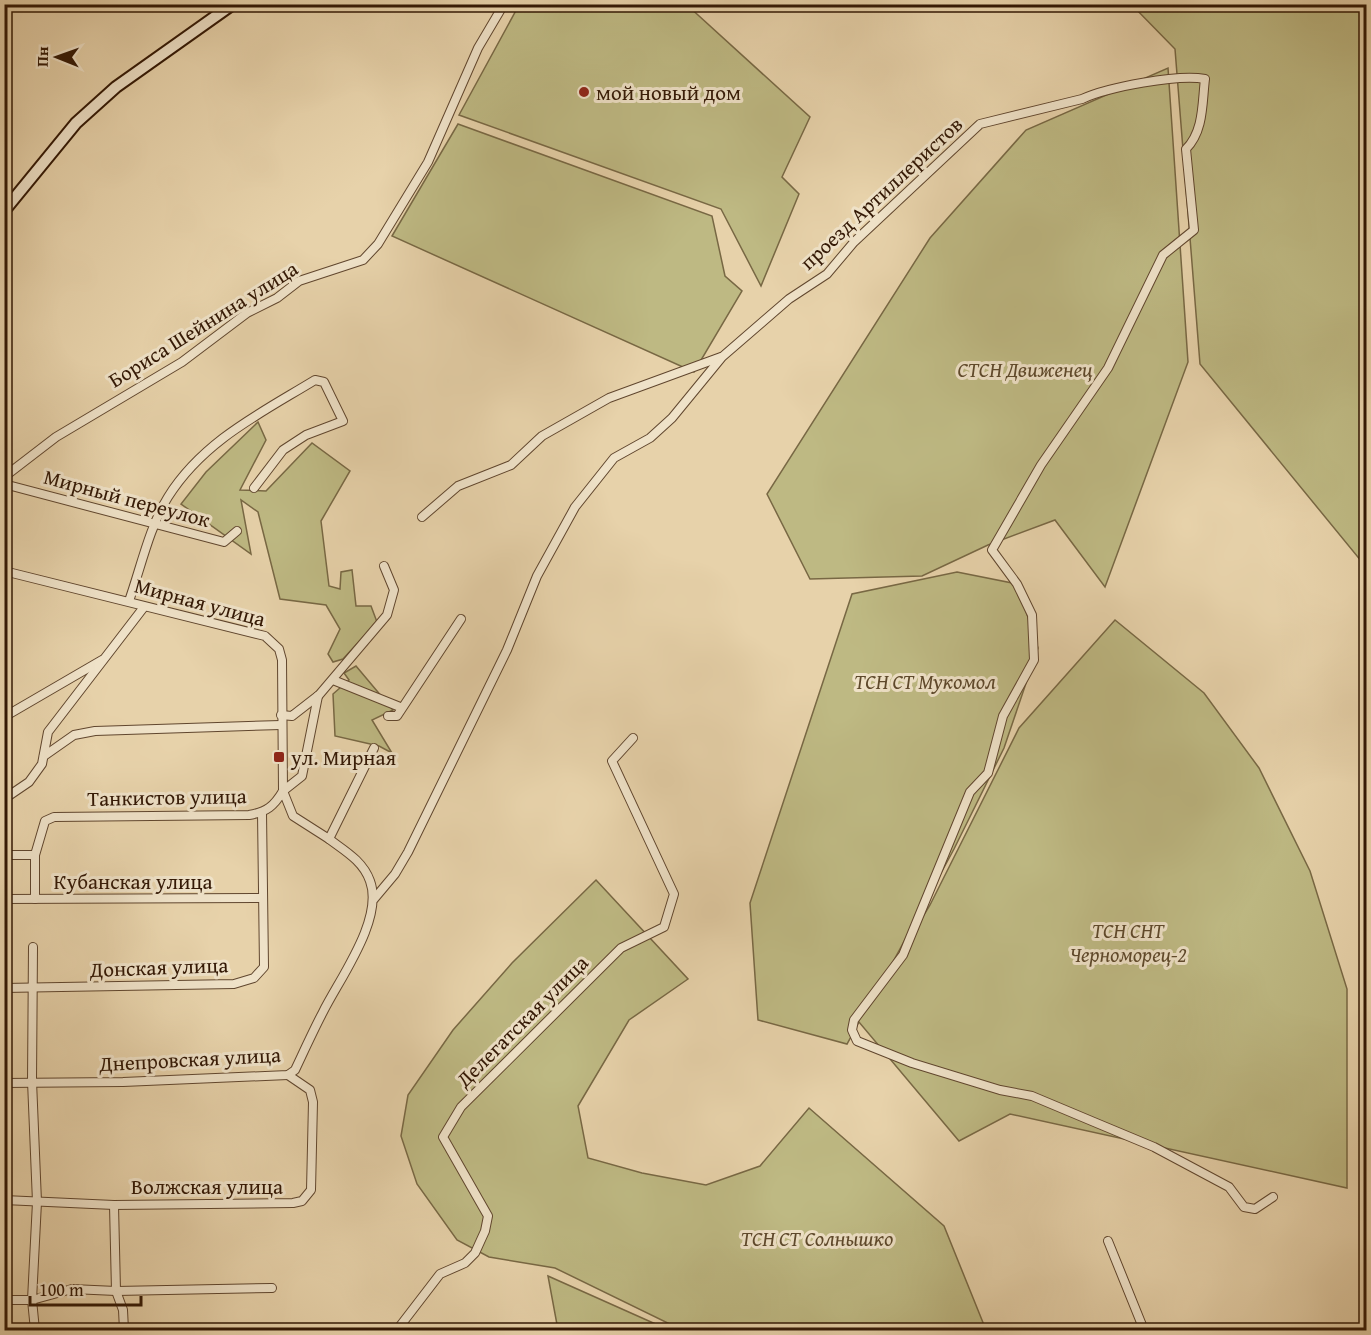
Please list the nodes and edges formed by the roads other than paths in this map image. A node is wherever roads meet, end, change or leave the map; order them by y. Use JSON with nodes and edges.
{"nodes":[{"id":1,"x":233,"y":4,"type":"edge"},
{"id":2,"x":504,"y":4,"type":"edge"},
{"id":3,"x":4,"y":211,"type":"edge"},
{"id":4,"x":722,"y":357,"type":"junction"},
{"id":5,"x":4,"y":477,"type":"edge"},
{"id":6,"x":4,"y":484,"type":"edge"},
{"id":7,"x":254,"y":488,"type":"dead end"},
{"id":8,"x":422,"y":517,"type":"dead end"},
{"id":9,"x":155,"y":524,"type":"junction"},
{"id":10,"x":237,"y":531,"type":"dead end"},
{"id":11,"x":384,"y":566,"type":"dead end"},
{"id":12,"x":5,"y":574,"type":"edge"},
{"id":13,"x":129,"y":601,"type":"junction"},
{"id":14,"x":144,"y":607,"type":"junction"},
{"id":15,"x":462,"y":618,"type":"dead end"},
{"id":16,"x":507,"y":650,"type":"joint"},
{"id":17,"x":105,"y":658,"type":"junction"},
{"id":18,"x":333,"y":680,"type":"junction"},
{"id":19,"x":318,"y":695,"type":"junction"},
{"id":20,"x":400,"y":707,"type":"junction"},
{"id":21,"x":281,"y":715,"type":"junction"},
{"id":22,"x":388,"y":716,"type":"dead end"},
{"id":23,"x":4,"y":717,"type":"edge"},
{"id":24,"x":281,"y":725,"type":"junction"},
{"id":25,"x":633,"y":738,"type":"dead end"},
{"id":26,"x":374,"y":748,"type":"dead end"},
{"id":27,"x":44,"y":756,"type":"junction"},
{"id":28,"x":283,"y":791,"type":"junction"},
{"id":29,"x":4,"y":799,"type":"edge"},
{"id":30,"x":262,"y":813,"type":"junction"},
{"id":31,"x":329,"y":839,"type":"junction"},
{"id":32,"x":4,"y":855,"type":"edge"},
{"id":33,"x":35,"y":855,"type":"junction"},
{"id":34,"x":261,"y":898,"type":"junction"},
{"id":35,"x":4,"y":899,"type":"edge"},
{"id":36,"x":35,"y":899,"type":"junction"},
{"id":37,"x":374,"y":899,"type":"junction"},
{"id":38,"x":33,"y":947,"type":"dead end"},
{"id":39,"x":4,"y":988,"type":"edge"},
{"id":40,"x":32,"y":988,"type":"junction"},
{"id":41,"x":288,"y":1074,"type":"junction"},
{"id":42,"x":32,"y":1081,"type":"junction"},
{"id":43,"x":4,"y":1083,"type":"edge"},
{"id":44,"x":1273,"y":1197,"type":"dead end"},
{"id":45,"x":4,"y":1200,"type":"edge"},
{"id":46,"x":37,"y":1202,"type":"junction"},
{"id":47,"x":114,"y":1205,"type":"junction"},
{"id":48,"x":1108,"y":1241,"type":"dead end"},
{"id":49,"x":272,"y":1288,"type":"dead end"},
{"id":50,"x":116,"y":1291,"type":"junction"},
{"id":51,"x":4,"y":1300,"type":"edge"},
{"id":52,"x":32,"y":1300,"type":"junction"},
{"id":53,"x":34,"y":1330,"type":"edge"},
{"id":54,"x":124,"y":1330,"type":"edge"},
{"id":55,"x":397,"y":1330,"type":"edge"},
{"id":56,"x":1144,"y":1330,"type":"edge"}],
"edges":[{"from":1,"to":3,"type":"main road"},
{"from":2,"to":5,"type":"street","name":"Бориса Шейнина улица"},
{"from":4,"to":8,"type":"street"},
{"from":4,"to":16,"type":"street","name":"проезд Артиллеристов"},
{"from":4,"to":44,"type":"street","name":"проезд Артиллеристов"},
{"from":6,"to":9,"type":"street","name":"Мирный переулок"},
{"from":7,"to":9,"type":"street"},
{"from":9,"to":10,"type":"street","name":"Мирный переулок"},
{"from":9,"to":13,"type":"street"},
{"from":11,"to":18,"type":"street"},
{"from":12,"to":13,"type":"street","name":"Мирная улица"},
{"from":13,"to":14,"type":"street","name":"Мирная улица"},
{"from":14,"to":17,"type":"street"},
{"from":14,"to":21,"type":"street","name":"Мирная улица"},
{"from":15,"to":20,"type":"street"},
{"from":16,"to":37,"type":"street","name":"Днепровская улица"},
{"from":17,"to":23,"type":"street"},
{"from":17,"to":27,"type":"street"},
{"from":18,"to":19,"type":"street"},
{"from":18,"to":20,"type":"street"},
{"from":19,"to":21,"type":"street"},
{"from":19,"to":28,"type":"street","name":"Танкистов улица"},
{"from":20,"to":22,"type":"street"},
{"from":21,"to":24,"type":"street","name":"Мирная улица"},
{"from":24,"to":27,"type":"street"},
{"from":24,"to":28,"type":"street","name":"Мирная улица"},
{"from":25,"to":55,"type":"street","name":"Делегатская улица"},
{"from":26,"to":31,"type":"street"},
{"from":27,"to":29,"type":"street"},
{"from":28,"to":30,"type":"street","name":"Танкистов улица"},
{"from":28,"to":31,"type":"street"},
{"from":30,"to":33,"type":"street","name":"Танкистов улица"},
{"from":30,"to":34,"type":"street","name":"Донская улица"},
{"from":31,"to":37,"type":"street"},
{"from":32,"to":33,"type":"street"},
{"from":33,"to":36,"type":"street","name":"Танкистов улица"},
{"from":34,"to":36,"type":"street","name":"Кубанская улица"},
{"from":34,"to":40,"type":"street","name":"Донская улица"},
{"from":35,"to":36,"type":"street","name":"Кубанская улица"},
{"from":37,"to":41,"type":"street","name":"Днепровская улица"},
{"from":38,"to":40,"type":"street"},
{"from":39,"to":40,"type":"street","name":"Донская улица"},
{"from":40,"to":42,"type":"street"},
{"from":41,"to":42,"type":"street","name":"Днепровская улица"},
{"from":41,"to":47,"type":"street","name":"Волжская улица"},
{"from":42,"to":43,"type":"street","name":"Днепровская улица"},
{"from":42,"to":46,"type":"street"},
{"from":45,"to":46,"type":"street","name":"Волжская улица"},
{"from":46,"to":47,"type":"street","name":"Волжская улица"},
{"from":46,"to":52,"type":"street"},
{"from":47,"to":50,"type":"street","name":"Волжская улица"},
{"from":48,"to":56,"type":"street"},
{"from":49,"to":50,"type":"street"},
{"from":50,"to":52,"type":"street"},
{"from":50,"to":54,"type":"street","name":"Волжская улица"},
{"from":51,"to":52,"type":"street"},
{"from":52,"to":53,"type":"street"}]}
